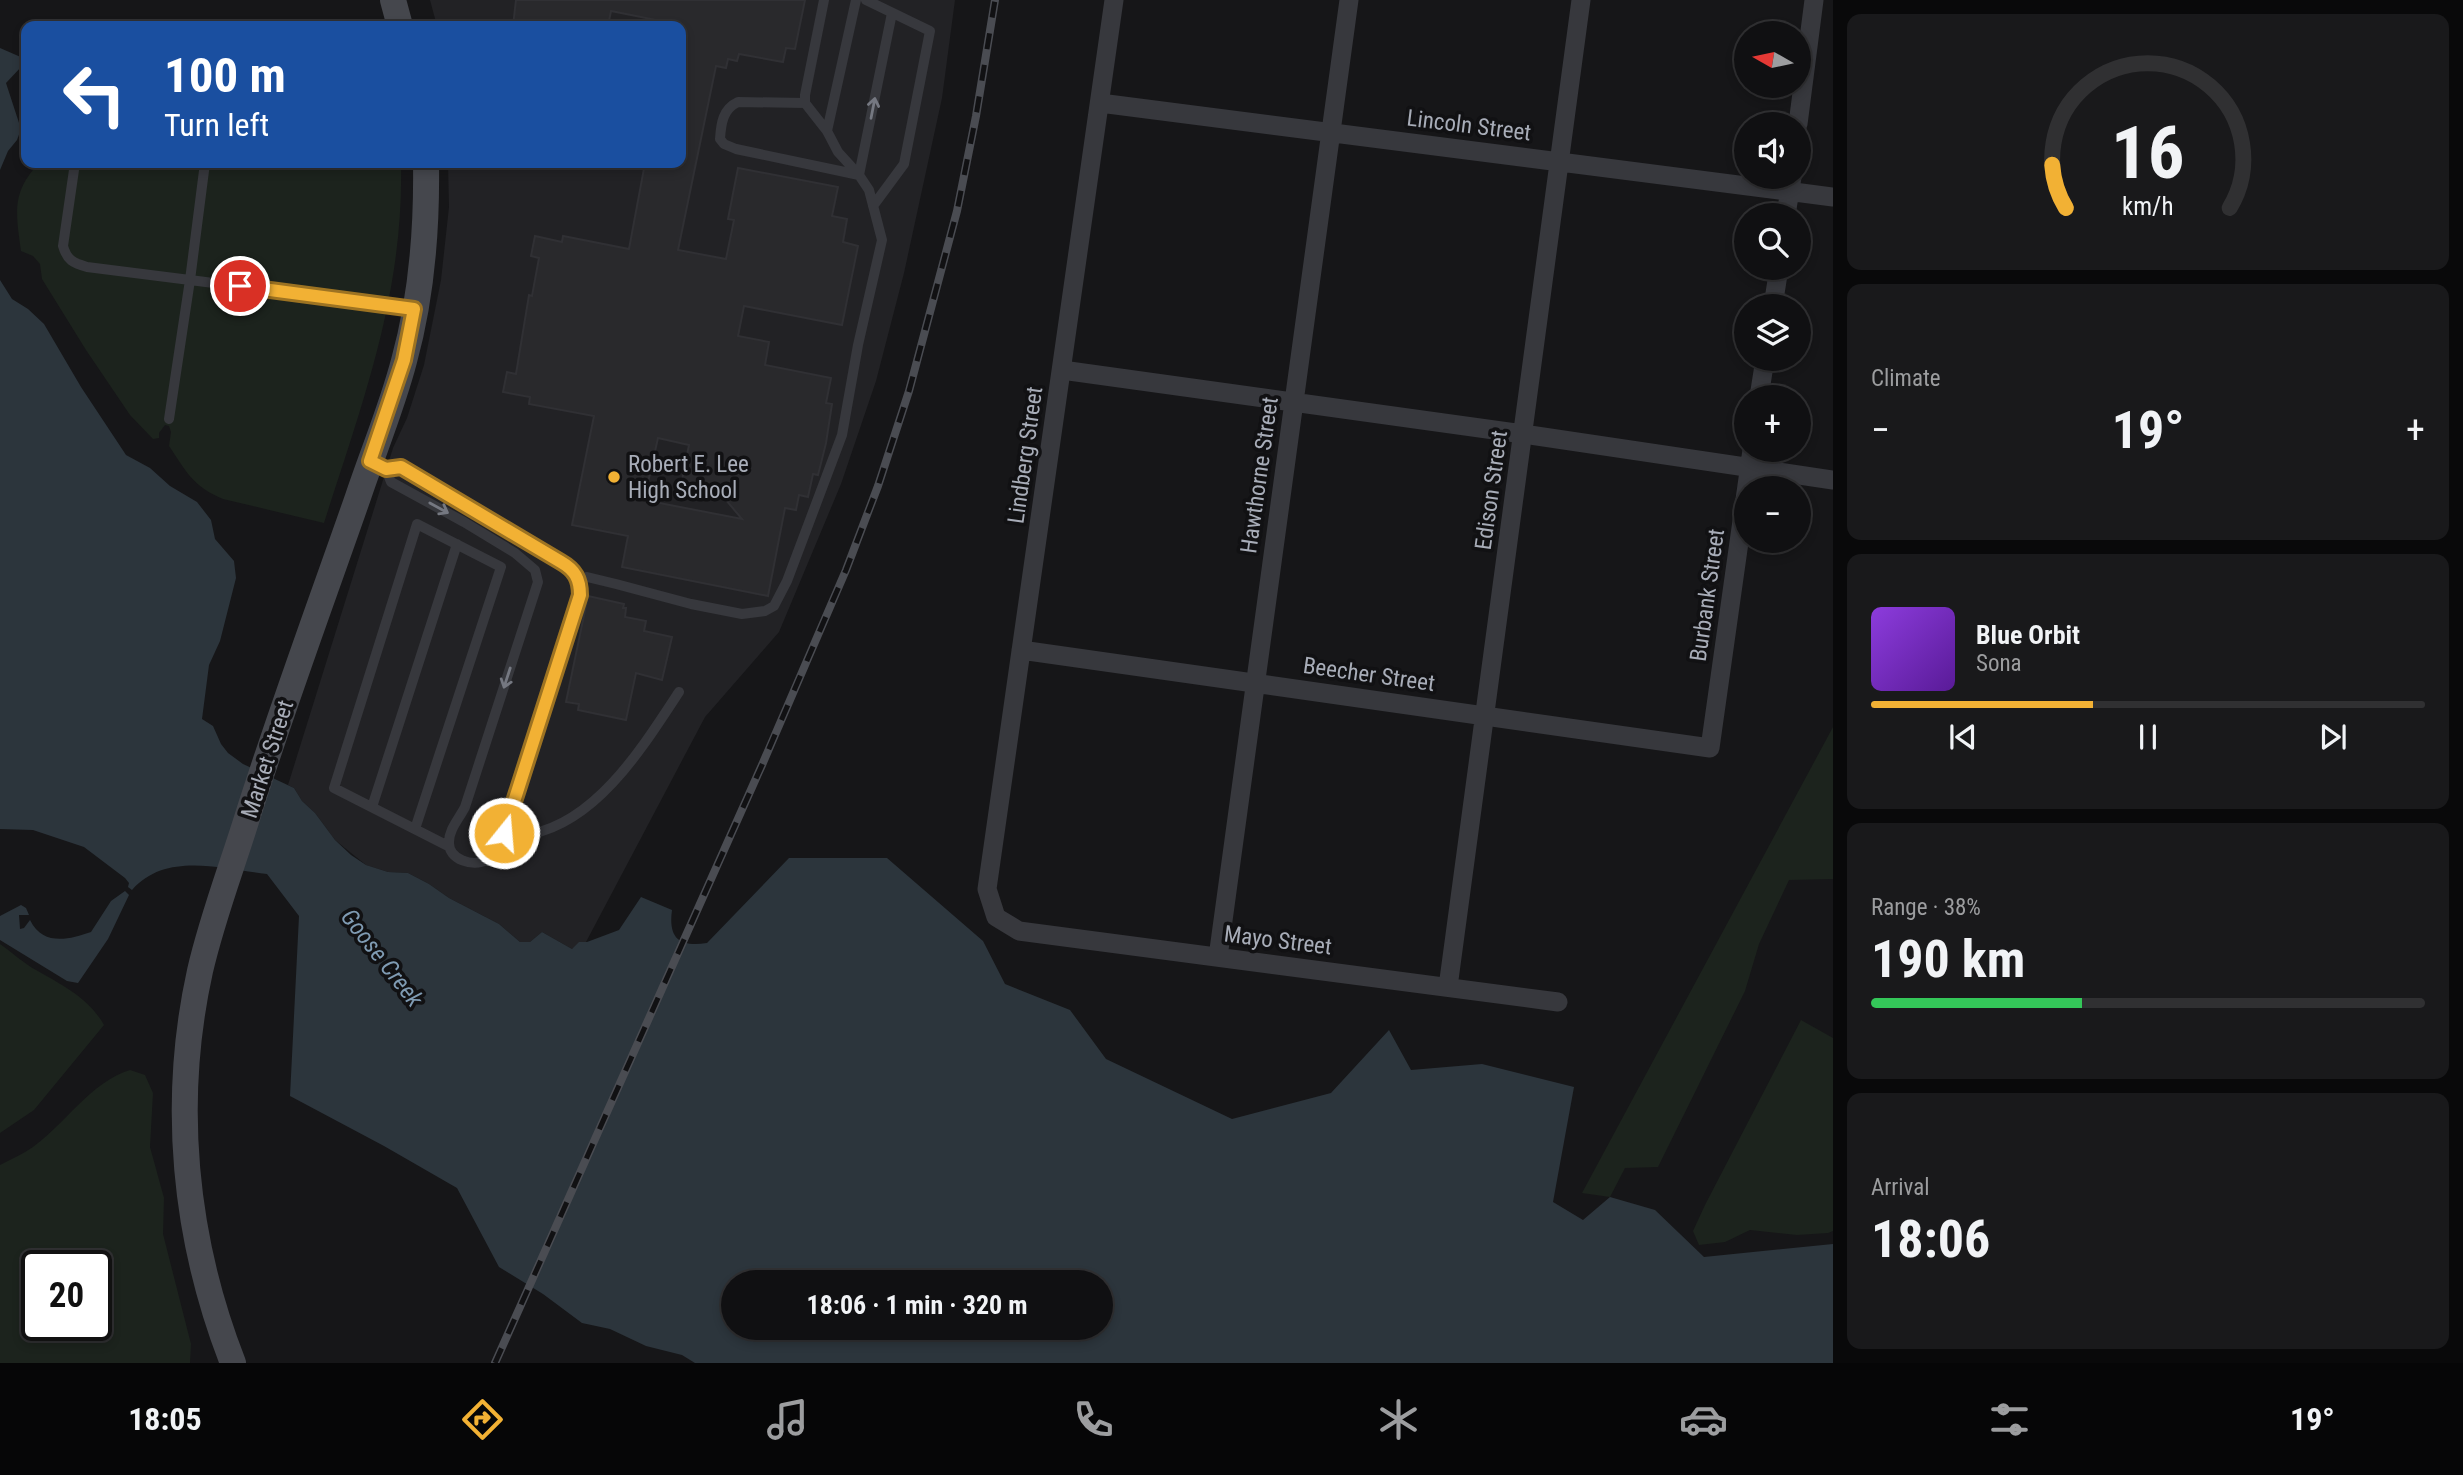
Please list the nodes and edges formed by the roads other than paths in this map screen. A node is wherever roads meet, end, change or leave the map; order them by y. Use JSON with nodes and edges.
{"nodes":[{"id":1,"x":393,"y":0,"type":"edge"},
{"id":2,"x":824,"y":0,"type":"edge"},
{"id":3,"x":856,"y":0,"type":"edge"},
{"id":4,"x":866,"y":0,"type":"edge"},
{"id":5,"x":1114,"y":0,"type":"edge"},
{"id":6,"x":1349,"y":0,"type":"edge"},
{"id":7,"x":1581,"y":0,"type":"edge"},
{"id":8,"x":1814,"y":0,"type":"edge"},
{"id":9,"x":892,"y":12,"type":"junction"},
{"id":10,"x":399,"y":21,"type":"edge"},
{"id":11,"x":805,"y":103,"type":"junction"},
{"id":12,"x":1100,"y":103,"type":"junction"},
{"id":13,"x":1800,"y":112,"type":"edge"},
{"id":14,"x":827,"y":131,"type":"junction"},
{"id":15,"x":1331,"y":132,"type":"junction"},
{"id":16,"x":1560,"y":162,"type":"junction"},
{"id":17,"x":74,"y":168,"type":"edge"},
{"id":18,"x":204,"y":168,"type":"edge"},
{"id":19,"x":426,"y":168,"type":"edge"},
{"id":20,"x":859,"y":175,"type":"junction"},
{"id":21,"x":1734,"y":179,"type":"edge"},
{"id":22,"x":1807,"y":189,"type":"edge"},
{"id":23,"x":1833,"y":197,"type":"edge"},
{"id":24,"x":873,"y":206,"type":"junction"},
{"id":25,"x":190,"y":280,"type":"junction"},
{"id":26,"x":414,"y":309,"type":"junction"},
{"id":27,"x":1062,"y":370,"type":"junction"},
{"id":28,"x":1294,"y":402,"type":"junction"},
{"id":29,"x":169,"y":419,"type":"dead end"},
{"id":30,"x":1523,"y":434,"type":"junction"},
{"id":31,"x":1734,"y":457,"type":"edge"},
{"id":32,"x":1750,"y":462,"type":"edge"},
{"id":33,"x":1762,"y":462,"type":"edge"},
{"id":34,"x":378,"y":465,"type":"junction"},
{"id":35,"x":1833,"y":480,"type":"edge"},
{"id":36,"x":457,"y":544,"type":"junction"},
{"id":37,"x":515,"y":553,"type":"junction"},
{"id":38,"x":501,"y":567,"type":"junction"},
{"id":39,"x":578,"y":580,"type":"junction"},
{"id":40,"x":1021,"y":650,"type":"junction"},
{"id":41,"x":1256,"y":683,"type":"junction"},
{"id":42,"x":679,"y":692,"type":"dead end"},
{"id":43,"x":1485,"y":716,"type":"junction"},
{"id":44,"x":1710,"y":748,"type":"joint"},
{"id":45,"x":372,"y":807,"type":"junction"},
{"id":46,"x":415,"y":830,"type":"junction"},
{"id":47,"x":504,"y":833,"type":"junction"},
{"id":48,"x":448,"y":846,"type":"junction"},
{"id":49,"x":996,"y":916,"type":"joint"},
{"id":50,"x":1218,"y":957,"type":"junction"},
{"id":51,"x":1448,"y":987,"type":"junction"},
{"id":52,"x":1558,"y":1002,"type":"dead end"},
{"id":53,"x":233,"y":1363,"type":"edge"}],
"edges":[{"from":1,"to":10,"type":"main road"},
{"from":2,"to":11,"type":"lane"},
{"from":3,"to":14,"type":"lane"},
{"from":4,"to":9,"type":"lane"},
{"from":5,"to":12,"type":"street","name":"Lindberg Street"},
{"from":6,"to":15,"type":"street","name":"Hawthorne Street"},
{"from":7,"to":16,"type":"street","name":"Edison Street"},
{"from":8,"to":13,"type":"street"},
{"from":20,"to":9,"type":"lane","one_way":true},
{"from":9,"to":24,"type":"lane"},
{"from":11,"to":14,"type":"lane"},
{"from":11,"to":20,"type":"lane"},
{"from":12,"to":15,"type":"street","name":"Lincoln Street"},
{"from":12,"to":27,"type":"street","name":"Lindberg Street"},
{"from":14,"to":20,"type":"lane"},
{"from":15,"to":16,"type":"street","name":"Lincoln Street"},
{"from":15,"to":28,"type":"street","name":"Hawthorne Street"},
{"from":16,"to":21,"type":"street","name":"Lincoln Street"},
{"from":16,"to":30,"type":"street","name":"Edison Street"},
{"from":17,"to":25,"type":"lane"},
{"from":18,"to":25,"type":"lane"},
{"from":19,"to":26,"type":"main road","name":"Market Street"},
{"from":20,"to":24,"type":"lane"},
{"from":22,"to":23,"type":"street","name":"Lincoln Street"},
{"from":24,"to":39,"type":"lane"},
{"from":25,"to":26,"type":"lane"},
{"from":25,"to":29,"type":"lane"},
{"from":26,"to":34,"type":"main road","name":"Market Street"},
{"from":27,"to":28,"type":"street"},
{"from":27,"to":40,"type":"street","name":"Lindberg Street"},
{"from":28,"to":30,"type":"street"},
{"from":28,"to":41,"type":"street","name":"Hawthorne Street"},
{"from":30,"to":31,"type":"street"},
{"from":30,"to":43,"type":"street","name":"Edison Street"},
{"from":32,"to":44,"type":"street","name":"Burbank Street"},
{"from":33,"to":35,"type":"street"},
{"from":34,"to":37,"type":"lane","one_way":true},
{"from":34,"to":39,"type":"lane"},
{"from":34,"to":53,"type":"main road","name":"Market Street"},
{"from":36,"to":38,"type":"lane"},
{"from":36,"to":45,"type":"lane"},
{"from":36,"to":45,"type":"lane"},
{"from":37,"to":38,"type":"lane"},
{"from":37,"to":48,"type":"lane","one_way":true},
{"from":38,"to":46,"type":"lane"},
{"from":39,"to":47,"type":"lane"},
{"from":40,"to":41,"type":"street","name":"Beecher Street"},
{"from":40,"to":49,"type":"street","name":"Lindberg Street"},
{"from":41,"to":43,"type":"street","name":"Beecher Street"},
{"from":41,"to":50,"type":"street","name":"Hawthorne Street"},
{"from":42,"to":47,"type":"lane"},
{"from":43,"to":44,"type":"street","name":"Beecher Street"},
{"from":43,"to":51,"type":"street","name":"Edison Street"},
{"from":45,"to":46,"type":"lane"},
{"from":46,"to":48,"type":"lane"},
{"from":47,"to":48,"type":"lane"},
{"from":49,"to":50,"type":"street","name":"Mayo Street"},
{"from":50,"to":51,"type":"street","name":"Mayo Street"},
{"from":51,"to":52,"type":"street","name":"Mayo Street"}]}
